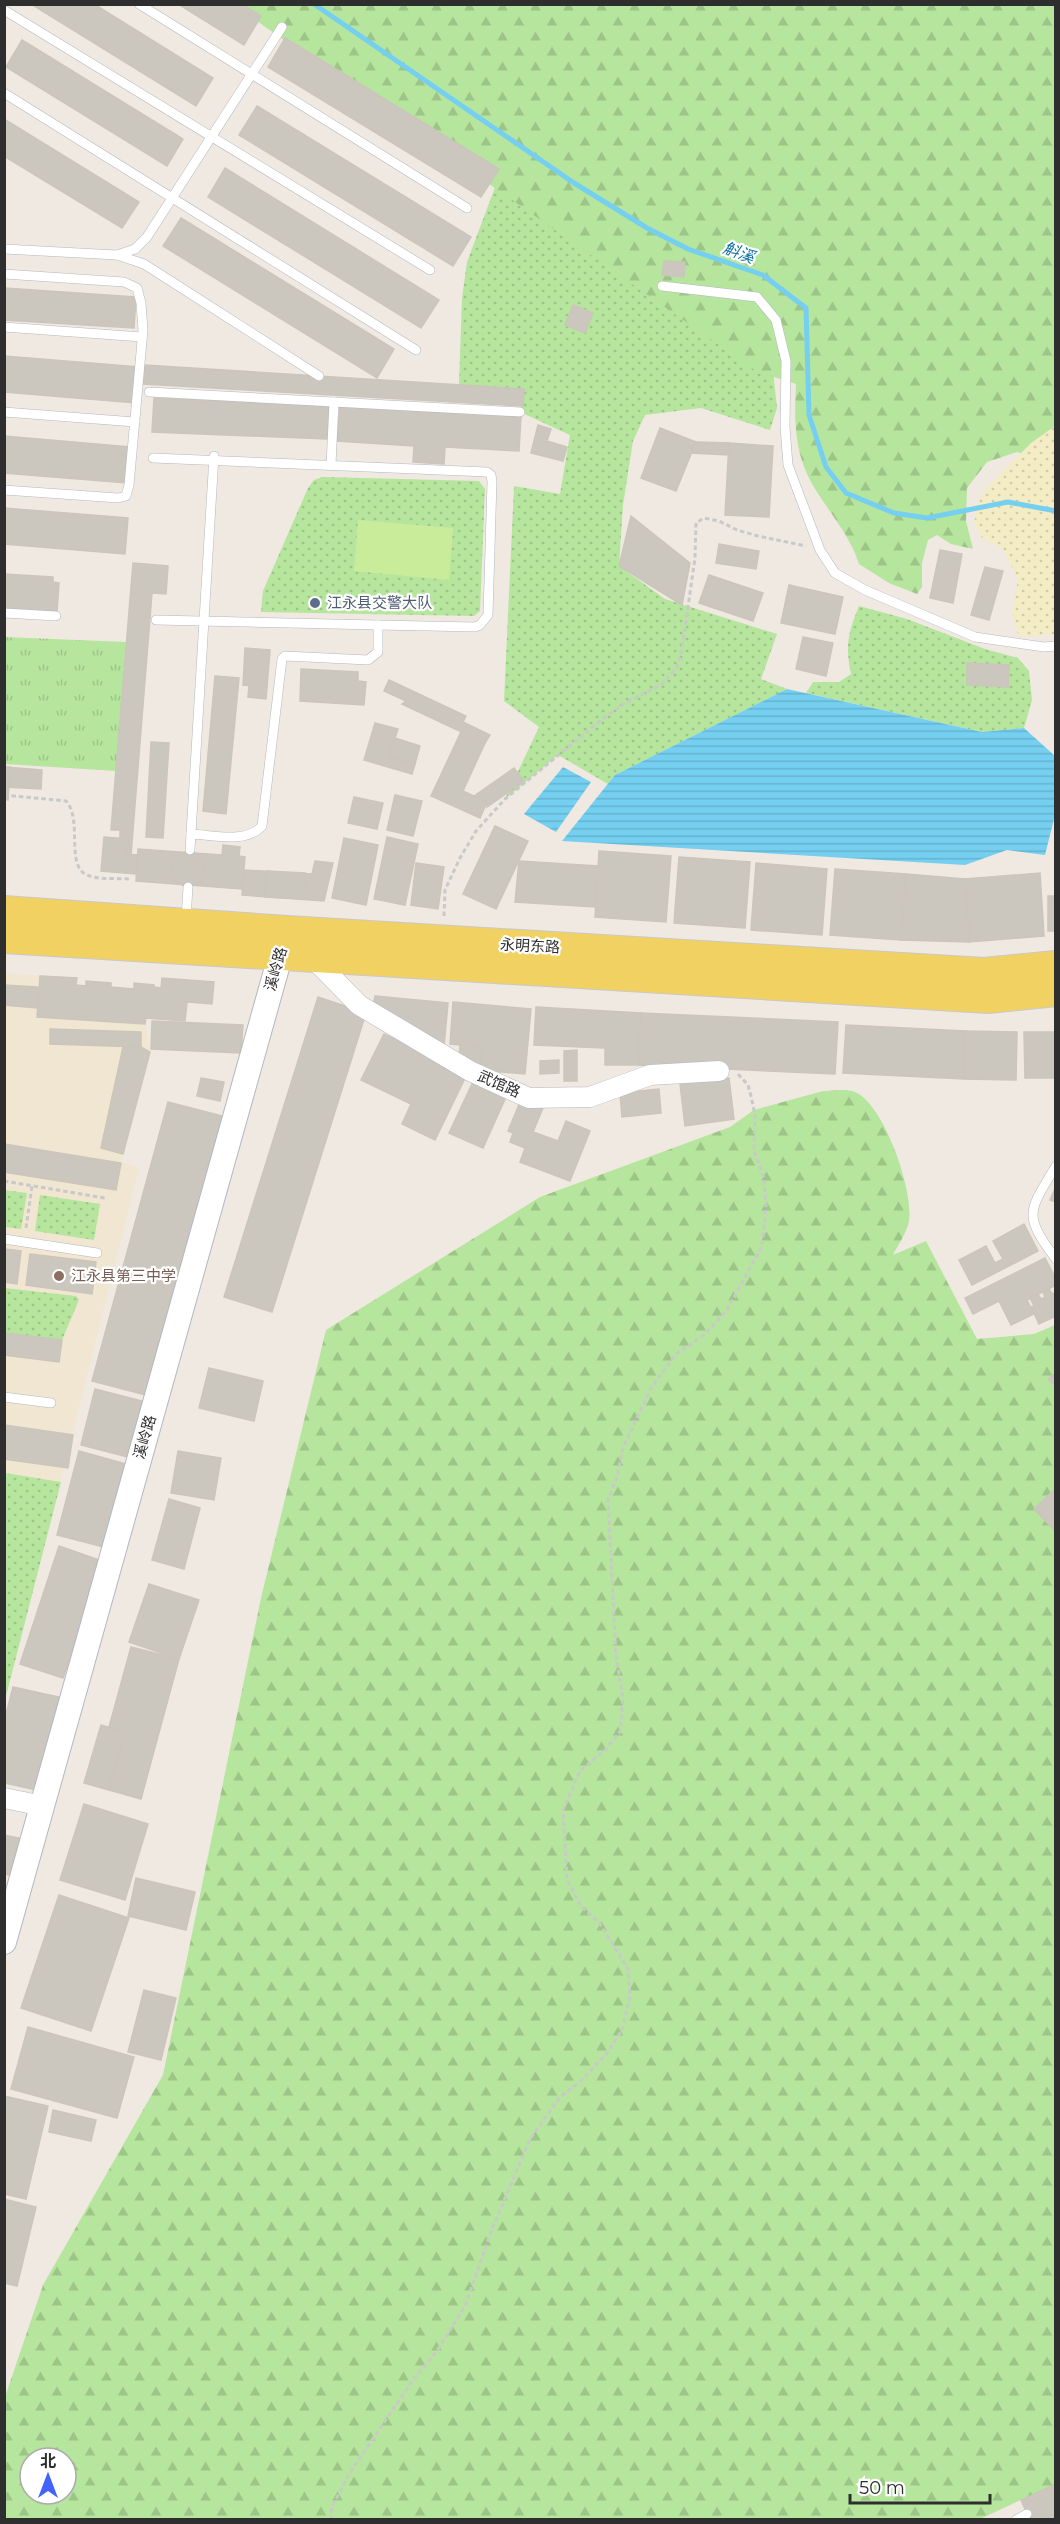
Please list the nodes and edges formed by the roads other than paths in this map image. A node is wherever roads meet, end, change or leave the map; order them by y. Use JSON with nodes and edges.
{"nodes":[{"id":1,"x":139,"y":4,"type":"edge"},
{"id":2,"x":4,"y":10,"type":"edge"},
{"id":3,"x":282,"y":27,"type":"dead end"},
{"id":4,"x":252,"y":74,"type":"junction"},
{"id":5,"x":4,"y":93,"type":"edge"},
{"id":6,"x":212,"y":137,"type":"junction"},
{"id":7,"x":173,"y":198,"type":"junction"},
{"id":8,"x":467,"y":208,"type":"dead end"},
{"id":9,"x":4,"y":249,"type":"edge"},
{"id":10,"x":117,"y":255,"type":"junction"},
{"id":11,"x":430,"y":270,"type":"dead end"},
{"id":12,"x":4,"y":274,"type":"edge"},
{"id":13,"x":662,"y":286,"type":"dead end"},
{"id":14,"x":4,"y":327,"type":"edge"},
{"id":15,"x":142,"y":337,"type":"junction"},
{"id":16,"x":417,"y":350,"type":"dead end"},
{"id":17,"x":319,"y":376,"type":"dead end"},
{"id":18,"x":149,"y":392,"type":"dead end"},
{"id":19,"x":334,"y":402,"type":"junction"},
{"id":20,"x":4,"y":412,"type":"edge"},
{"id":21,"x":520,"y":412,"type":"dead end"},
{"id":22,"x":135,"y":422,"type":"junction"},
{"id":23,"x":153,"y":458,"type":"dead end"},
{"id":24,"x":214,"y":459,"type":"junction"},
{"id":25,"x":331,"y":465,"type":"junction"},
{"id":26,"x":4,"y":490,"type":"edge"},
{"id":27,"x":4,"y":613,"type":"edge"},
{"id":28,"x":56,"y":616,"type":"dead end"},
{"id":29,"x":156,"y":620,"type":"dead end"},
{"id":30,"x":204,"y":621,"type":"junction"},
{"id":31,"x":378,"y":625,"type":"junction"},
{"id":32,"x":1056,"y":646,"type":"edge"},
{"id":33,"x":191,"y":834,"type":"junction"},
{"id":34,"x":190,"y":850,"type":"dead end"},
{"id":35,"x":188,"y":887,"type":"dead end"},
{"id":36,"x":4,"y":911,"type":"edge"},
{"id":37,"x":185,"y":924,"type":"junction"},
{"id":38,"x":4,"y":938,"type":"edge"},
{"id":39,"x":283,"y":944,"type":"junction"},
{"id":40,"x":313,"y":958,"type":"junction"},
{"id":41,"x":1055,"y":966,"type":"edge"},
{"id":42,"x":1056,"y":970,"type":"edge"},
{"id":43,"x":1056,"y":992,"type":"edge"},
{"id":44,"x":719,"y":1071,"type":"road end"},
{"id":45,"x":1056,"y":1166,"type":"edge"},
{"id":46,"x":4,"y":1239,"type":"edge"},
{"id":47,"x":97,"y":1253,"type":"dead end"},
{"id":48,"x":1056,"y":1259,"type":"edge"},
{"id":49,"x":4,"y":1397,"type":"edge"},
{"id":50,"x":51,"y":1403,"type":"dead end"},
{"id":51,"x":4,"y":1798,"type":"edge"},
{"id":52,"x":42,"y":1806,"type":"junction"},
{"id":53,"x":4,"y":1942,"type":"edge"},
{"id":54,"x":1027,"y":2514,"type":"dead end"},
{"id":55,"x":1016,"y":2520,"type":"edge"}],
"edges":[{"from":1,"to":4,"type":"lane"},
{"from":2,"to":6,"type":"lane"},
{"from":3,"to":4,"type":"lane"},
{"from":4,"to":6,"type":"lane"},
{"from":4,"to":8,"type":"lane"},
{"from":5,"to":7,"type":"lane"},
{"from":6,"to":7,"type":"lane"},
{"from":6,"to":11,"type":"lane"},
{"from":7,"to":10,"type":"lane"},
{"from":7,"to":16,"type":"lane"},
{"from":9,"to":10,"type":"lane"},
{"from":10,"to":17,"type":"lane"},
{"from":12,"to":15,"type":"lane"},
{"from":13,"to":32,"type":"lane"},
{"from":14,"to":15,"type":"lane"},
{"from":15,"to":22,"type":"lane"},
{"from":18,"to":19,"type":"lane"},
{"from":19,"to":21,"type":"lane"},
{"from":19,"to":25,"type":"lane"},
{"from":20,"to":22,"type":"lane"},
{"from":22,"to":26,"type":"lane"},
{"from":23,"to":24,"type":"lane"},
{"from":24,"to":25,"type":"lane"},
{"from":24,"to":30,"type":"lane"},
{"from":25,"to":31,"type":"lane"},
{"from":27,"to":28,"type":"lane"},
{"from":29,"to":30,"type":"lane"},
{"from":30,"to":31,"type":"lane"},
{"from":30,"to":33,"type":"lane"},
{"from":31,"to":33,"type":"lane"},
{"from":33,"to":34,"type":"lane"},
{"from":35,"to":37,"type":"lane"},
{"from":36,"to":37,"type":"main road","name":"永明东路"},
{"from":37,"to":39,"type":"main road","name":"永明东路"},
{"from":38,"to":39,"type":"main road","name":"永明东路"},
{"from":39,"to":40,"type":"main road","name":"永明东路"},
{"from":39,"to":41,"type":"main road","name":"永明东路"},
{"from":39,"to":52,"type":"street","name":"溪岭路"},
{"from":40,"to":43,"type":"main road","name":"永明东路"},
{"from":40,"to":44,"type":"street","name":"武馆路"},
{"from":41,"to":42,"type":"lane"},
{"from":45,"to":48,"type":"lane"},
{"from":46,"to":47,"type":"lane"},
{"from":49,"to":50,"type":"lane"},
{"from":51,"to":52,"type":"street"},
{"from":52,"to":53,"type":"street","name":"溪岭路"},
{"from":54,"to":55,"type":"lane"}]}
